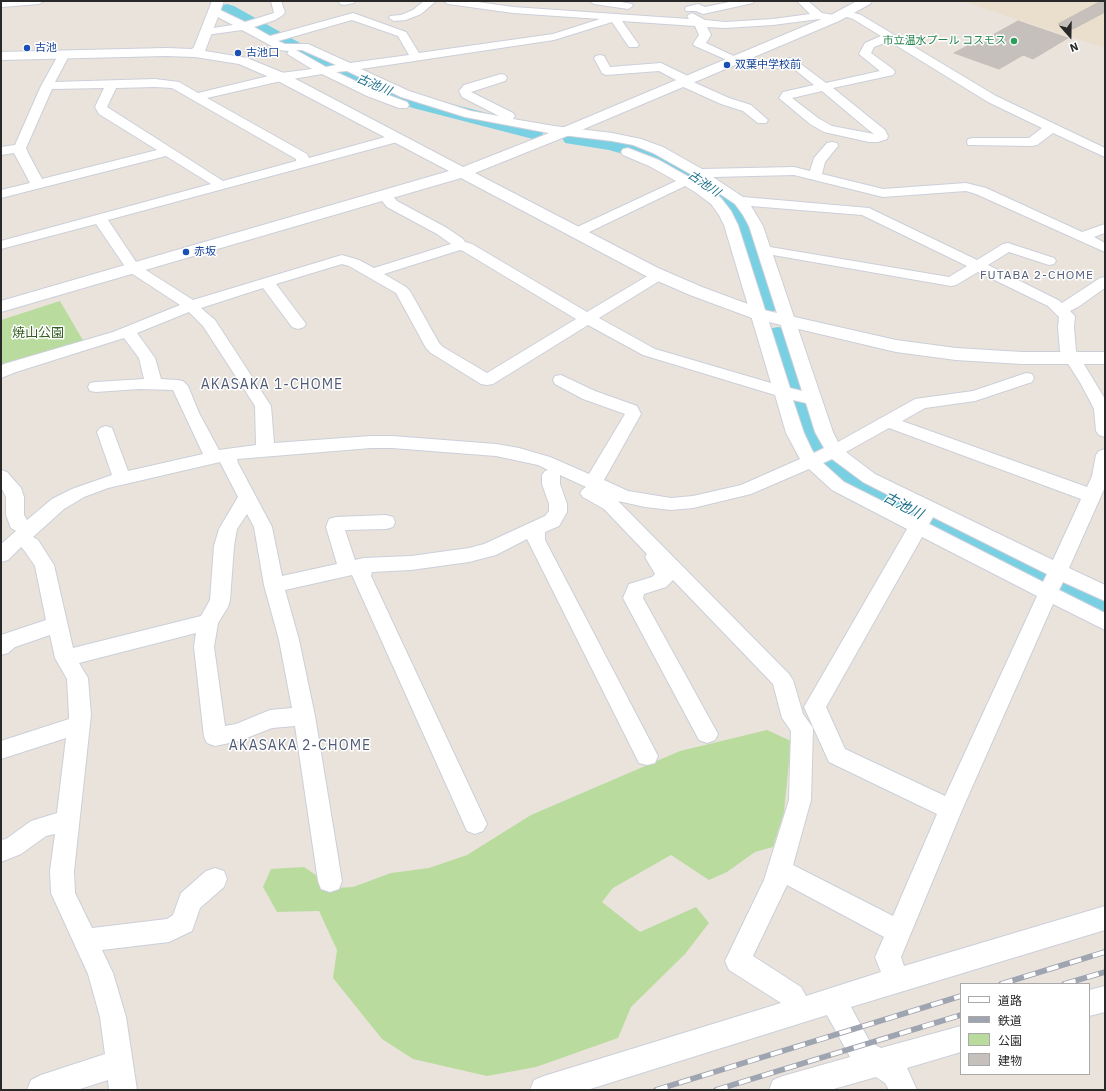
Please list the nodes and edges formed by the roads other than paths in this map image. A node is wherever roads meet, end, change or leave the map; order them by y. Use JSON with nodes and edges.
{"nodes":[{"id":1,"x":39,"y":1,"type":"edge"},
{"id":2,"x":276,"y":1,"type":"edge"},
{"id":3,"x":431,"y":1,"type":"edge"},
{"id":4,"x":448,"y":1,"type":"edge"},
{"id":5,"x":594,"y":1,"type":"edge"},
{"id":6,"x":749,"y":1,"type":"edge"},
{"id":7,"x":866,"y":1,"type":"edge"},
{"id":8,"x":804,"y":3,"type":"edge"},
{"id":9,"x":1,"y":4,"type":"edge"},
{"id":10,"x":216,"y":6,"type":"edge"},
{"id":11,"x":638,"y":7,"type":"dead end"},
{"id":12,"x":791,"y":7,"type":"dead end"},
{"id":13,"x":653,"y":9,"type":"dead end"},
{"id":14,"x":690,"y":9,"type":"dead end"},
{"id":15,"x":840,"y":15,"type":"junction"},
{"id":16,"x":613,"y":16,"type":"junction"},
{"id":17,"x":819,"y":16,"type":"junction"},
{"id":18,"x":394,"y":18,"type":"dead end"},
{"id":19,"x":701,"y":22,"type":"junction"},
{"id":20,"x":252,"y":24,"type":"junction"},
{"id":21,"x":206,"y":32,"type":"junction"},
{"id":22,"x":890,"y":37,"type":"junction"},
{"id":23,"x":282,"y":41,"type":"junction"},
{"id":24,"x":634,"y":45,"type":"dead end"},
{"id":25,"x":195,"y":53,"type":"junction"},
{"id":26,"x":64,"y":54,"type":"junction"},
{"id":27,"x":1,"y":56,"type":"edge"},
{"id":28,"x":416,"y":57,"type":"junction"},
{"id":29,"x":600,"y":58,"type":"dead end"},
{"id":30,"x":734,"y":60,"type":"junction"},
{"id":31,"x":790,"y":60,"type":"dead end"},
{"id":32,"x":345,"y":67,"type":"junction"},
{"id":33,"x":326,"y":70,"type":"junction"},
{"id":34,"x":281,"y":77,"type":"junction"},
{"id":35,"x":501,"y":78,"type":"dead end"},
{"id":36,"x":684,"y":81,"type":"junction"},
{"id":37,"x":111,"y":85,"type":"junction"},
{"id":38,"x":47,"y":86,"type":"junction"},
{"id":39,"x":824,"y":87,"type":"junction"},
{"id":40,"x":197,"y":97,"type":"junction"},
{"id":41,"x":762,"y":120,"type":"dead end"},
{"id":42,"x":513,"y":123,"type":"junction"},
{"id":43,"x":1054,"y":128,"type":"junction"},
{"id":44,"x":567,"y":131,"type":"junction"},
{"id":45,"x":396,"y":138,"type":"junction"},
{"id":46,"x":545,"y":140,"type":"junction"},
{"id":47,"x":973,"y":142,"type":"dead end"},
{"id":48,"x":1099,"y":145,"type":"edge"},
{"id":49,"x":832,"y":146,"type":"dead end"},
{"id":50,"x":20,"y":148,"type":"junction"},
{"id":51,"x":1,"y":151,"type":"edge"},
{"id":52,"x":169,"y":151,"type":"junction"},
{"id":53,"x":1105,"y":153,"type":"edge"},
{"id":54,"x":303,"y":162,"type":"junction"},
{"id":55,"x":463,"y":172,"type":"junction"},
{"id":56,"x":699,"y":173,"type":"junction"},
{"id":57,"x":814,"y":175,"type":"junction"},
{"id":58,"x":686,"y":181,"type":"junction"},
{"id":59,"x":38,"y":185,"type":"junction"},
{"id":60,"x":220,"y":185,"type":"junction"},
{"id":61,"x":862,"y":189,"type":"junction"},
{"id":62,"x":1,"y":194,"type":"edge"},
{"id":63,"x":385,"y":196,"type":"junction"},
{"id":64,"x":740,"y":202,"type":"junction"},
{"id":65,"x":870,"y":213,"type":"junction"},
{"id":66,"x":99,"y":218,"type":"junction"},
{"id":67,"x":1105,"y":228,"type":"edge"},
{"id":68,"x":578,"y":232,"type":"junction"},
{"id":69,"x":1082,"y":237,"type":"junction"},
{"id":70,"x":738,"y":243,"type":"junction"},
{"id":71,"x":1,"y":245,"type":"edge"},
{"id":72,"x":459,"y":246,"type":"junction"},
{"id":73,"x":760,"y":247,"type":"junction"},
{"id":74,"x":1105,"y":248,"type":"edge"},
{"id":75,"x":1049,"y":261,"type":"dead end"},
{"id":76,"x":977,"y":267,"type":"junction"},
{"id":77,"x":133,"y":268,"type":"junction"},
{"id":78,"x":373,"y":273,"type":"junction"},
{"id":79,"x":659,"y":275,"type":"junction"},
{"id":80,"x":1105,"y":281,"type":"edge"},
{"id":81,"x":266,"y":282,"type":"junction"},
{"id":82,"x":191,"y":306,"type":"junction"},
{"id":83,"x":1,"y":307,"type":"edge"},
{"id":84,"x":1061,"y":309,"type":"junction"},
{"id":85,"x":758,"y":314,"type":"junction"},
{"id":86,"x":588,"y":319,"type":"junction"},
{"id":87,"x":786,"y":321,"type":"junction"},
{"id":88,"x":298,"y":324,"type":"dead end"},
{"id":89,"x":128,"y":332,"type":"junction"},
{"id":90,"x":1105,"y":358,"type":"edge"},
{"id":91,"x":1072,"y":359,"type":"junction"},
{"id":92,"x":1,"y":373,"type":"edge"},
{"id":93,"x":1026,"y":378,"type":"dead end"},
{"id":94,"x":561,"y":380,"type":"dead end"},
{"id":95,"x":152,"y":384,"type":"junction"},
{"id":96,"x":96,"y":387,"type":"dead end"},
{"id":97,"x":784,"y":392,"type":"junction"},
{"id":98,"x":810,"y":398,"type":"junction"},
{"id":99,"x":890,"y":421,"type":"junction"},
{"id":100,"x":106,"y":432,"type":"dead end"},
{"id":101,"x":1105,"y":432,"type":"edge"},
{"id":102,"x":264,"y":450,"type":"junction"},
{"id":103,"x":1105,"y":455,"type":"edge"},
{"id":104,"x":221,"y":456,"type":"junction"},
{"id":105,"x":822,"y":456,"type":"junction"},
{"id":106,"x":554,"y":470,"type":"junction"},
{"id":107,"x":1,"y":476,"type":"edge"},
{"id":108,"x":122,"y":479,"type":"junction"},
{"id":109,"x":594,"y":483,"type":"junction"},
{"id":110,"x":1092,"y":496,"type":"junction"},
{"id":111,"x":247,"y":498,"type":"junction"},
{"id":112,"x":924,"y":518,"type":"junction"},
{"id":113,"x":386,"y":522,"type":"dead end"},
{"id":114,"x":536,"y":529,"type":"junction"},
{"id":115,"x":24,"y":535,"type":"junction"},
{"id":116,"x":646,"y":541,"type":"junction"},
{"id":117,"x":1,"y":555,"type":"edge"},
{"id":118,"x":356,"y":566,"type":"junction"},
{"id":119,"x":1053,"y":582,"type":"junction"},
{"id":120,"x":274,"y":585,"type":"junction"},
{"id":121,"x":1105,"y":594,"type":"edge"},
{"id":122,"x":208,"y":622,"type":"junction"},
{"id":123,"x":1105,"y":622,"type":"edge"},
{"id":124,"x":56,"y":624,"type":"junction"},
{"id":125,"x":1,"y":647,"type":"edge"},
{"id":126,"x":65,"y":658,"type":"junction"},
{"id":127,"x":304,"y":716,"type":"junction"},
{"id":128,"x":79,"y":725,"type":"junction"},
{"id":129,"x":707,"y":734,"type":"dead end"},
{"id":130,"x":1,"y":750,"type":"edge"},
{"id":131,"x":647,"y":756,"type":"dead end"},
{"id":132,"x":950,"y":810,"type":"junction"},
{"id":133,"x":68,"y":820,"type":"junction"},
{"id":134,"x":475,"y":824,"type":"dead end"},
{"id":135,"x":1,"y":851,"type":"edge"},
{"id":136,"x":791,"y":875,"type":"dead end"},
{"id":137,"x":215,"y":879,"type":"dead end"},
{"id":138,"x":330,"y":881,"type":"dead end"},
{"id":139,"x":1105,"y":918,"type":"edge"},
{"id":140,"x":898,"y":932,"type":"junction"},
{"id":141,"x":86,"y":941,"type":"junction"},
{"id":142,"x":897,"y":980,"type":"junction"},
{"id":143,"x":1105,"y":999,"type":"edge"},
{"id":144,"x":833,"y":1000,"type":"junction"},
{"id":145,"x":1090,"y":1003,"type":"edge"},
{"id":146,"x":799,"y":1010,"type":"junction"},
{"id":147,"x":960,"y":1039,"type":"edge"},
{"id":148,"x":879,"y":1062,"type":"junction"},
{"id":149,"x":119,"y":1063,"type":"junction"},
{"id":150,"x":41,"y":1090,"type":"edge"},
{"id":151,"x":123,"y":1090,"type":"edge"},
{"id":152,"x":544,"y":1090,"type":"edge"},
{"id":153,"x":784,"y":1090,"type":"edge"},
{"id":154,"x":903,"y":1090,"type":"edge"}],
"edges":[{"from":1,"to":9,"type":"street"},
{"from":2,"to":20,"type":"street"},
{"from":3,"to":18,"type":"street"},
{"from":4,"to":16,"type":"street"},
{"from":5,"to":11,"type":"street"},
{"from":6,"to":14,"type":"street"},
{"from":7,"to":15,"type":"street"},
{"from":8,"to":12,"type":"street"},
{"from":8,"to":17,"type":"street"},
{"from":10,"to":20,"type":"street"},
{"from":10,"to":21,"type":"street"},
{"from":13,"to":19,"type":"street"},
{"from":15,"to":17,"type":"street"},
{"from":15,"to":22,"type":"street"},
{"from":15,"to":30,"type":"street"},
{"from":16,"to":19,"type":"street"},
{"from":16,"to":24,"type":"street"},
{"from":16,"to":28,"type":"street"},
{"from":17,"to":19,"type":"street"},
{"from":19,"to":30,"type":"street"},
{"from":20,"to":21,"type":"street"},
{"from":20,"to":23,"type":"street"},
{"from":21,"to":25,"type":"street"},
{"from":22,"to":39,"type":"street"},
{"from":22,"to":43,"type":"street"},
{"from":23,"to":28,"type":"street"},
{"from":23,"to":32,"type":"street"},
{"from":23,"to":33,"type":"street"},
{"from":25,"to":26,"type":"street"},
{"from":25,"to":34,"type":"street"},
{"from":26,"to":27,"type":"street"},
{"from":26,"to":38,"type":"street"},
{"from":28,"to":32,"type":"street"},
{"from":29,"to":36,"type":"street"},
{"from":30,"to":36,"type":"street"},
{"from":31,"to":39,"type":"street"},
{"from":32,"to":33,"type":"street"},
{"from":32,"to":42,"type":"street"},
{"from":33,"to":34,"type":"street"},
{"from":33,"to":46,"type":"street"},
{"from":34,"to":40,"type":"street"},
{"from":34,"to":45,"type":"street"},
{"from":35,"to":42,"type":"street"},
{"from":36,"to":41,"type":"street"},
{"from":36,"to":44,"type":"street"},
{"from":37,"to":38,"type":"street"},
{"from":37,"to":40,"type":"street"},
{"from":37,"to":52,"type":"street"},
{"from":38,"to":50,"type":"street"},
{"from":39,"to":39,"type":"street"},
{"from":40,"to":54,"type":"street"},
{"from":42,"to":44,"type":"street"},
{"from":43,"to":47,"type":"street"},
{"from":43,"to":48,"type":"street"},
{"from":44,"to":46,"type":"street"},
{"from":44,"to":56,"type":"street"},
{"from":45,"to":54,"type":"street"},
{"from":45,"to":55,"type":"street"},
{"from":46,"to":55,"type":"street"},
{"from":46,"to":58,"type":"street"},
{"from":48,"to":53,"type":"street"},
{"from":49,"to":57,"type":"street"},
{"from":50,"to":51,"type":"street"},
{"from":50,"to":59,"type":"street"},
{"from":52,"to":59,"type":"street"},
{"from":52,"to":60,"type":"street"},
{"from":54,"to":60,"type":"street"},
{"from":55,"to":63,"type":"street"},
{"from":55,"to":68,"type":"street"},
{"from":56,"to":57,"type":"street"},
{"from":56,"to":64,"type":"street"},
{"from":57,"to":61,"type":"street"},
{"from":58,"to":68,"type":"street"},
{"from":58,"to":70,"type":"street"},
{"from":59,"to":62,"type":"street"},
{"from":60,"to":66,"type":"street"},
{"from":61,"to":65,"type":"street"},
{"from":61,"to":69,"type":"street"},
{"from":63,"to":72,"type":"street"},
{"from":63,"to":77,"type":"street"},
{"from":64,"to":65,"type":"street"},
{"from":64,"to":73,"type":"street"},
{"from":65,"to":76,"type":"street"},
{"from":66,"to":71,"type":"street"},
{"from":66,"to":77,"type":"street"},
{"from":67,"to":69,"type":"street"},
{"from":68,"to":79,"type":"street"},
{"from":69,"to":74,"type":"street"},
{"from":70,"to":73,"type":"street"},
{"from":70,"to":85,"type":"street"},
{"from":72,"to":78,"type":"street"},
{"from":72,"to":86,"type":"street"},
{"from":73,"to":76,"type":"street"},
{"from":73,"to":87,"type":"street"},
{"from":75,"to":76,"type":"street"},
{"from":76,"to":84,"type":"street"},
{"from":77,"to":82,"type":"street"},
{"from":77,"to":83,"type":"street"},
{"from":78,"to":81,"type":"street"},
{"from":78,"to":86,"type":"street"},
{"from":79,"to":85,"type":"street"},
{"from":79,"to":86,"type":"street"},
{"from":80,"to":84,"type":"street"},
{"from":81,"to":82,"type":"street"},
{"from":81,"to":88,"type":"street"},
{"from":82,"to":89,"type":"street"},
{"from":82,"to":102,"type":"street"},
{"from":84,"to":91,"type":"street"},
{"from":85,"to":87,"type":"street"},
{"from":85,"to":97,"type":"street"},
{"from":86,"to":97,"type":"street"},
{"from":87,"to":91,"type":"street"},
{"from":87,"to":98,"type":"street"},
{"from":89,"to":92,"type":"street"},
{"from":89,"to":95,"type":"street"},
{"from":90,"to":91,"type":"street"},
{"from":91,"to":101,"type":"street"},
{"from":93,"to":99,"type":"street"},
{"from":94,"to":109,"type":"street"},
{"from":95,"to":96,"type":"street"},
{"from":95,"to":104,"type":"street"},
{"from":97,"to":98,"type":"street"},
{"from":97,"to":105,"type":"street"},
{"from":98,"to":105,"type":"street"},
{"from":99,"to":105,"type":"street"},
{"from":99,"to":110,"type":"street"},
{"from":100,"to":108,"type":"street"},
{"from":102,"to":104,"type":"street"},
{"from":102,"to":106,"type":"street"},
{"from":103,"to":110,"type":"street"},
{"from":104,"to":108,"type":"street"},
{"from":104,"to":111,"type":"street"},
{"from":105,"to":109,"type":"street"},
{"from":105,"to":112,"type":"street"},
{"from":105,"to":112,"type":"street"},
{"from":106,"to":109,"type":"street"},
{"from":106,"to":114,"type":"street"},
{"from":106,"to":116,"type":"street"},
{"from":107,"to":115,"type":"street"},
{"from":108,"to":115,"type":"street"},
{"from":110,"to":119,"type":"street"},
{"from":111,"to":120,"type":"street"},
{"from":111,"to":122,"type":"street"},
{"from":112,"to":119,"type":"street"},
{"from":112,"to":132,"type":"street"},
{"from":113,"to":118,"type":"street"},
{"from":114,"to":118,"type":"street"},
{"from":114,"to":131,"type":"street"},
{"from":115,"to":117,"type":"street"},
{"from":115,"to":124,"type":"street"},
{"from":116,"to":129,"type":"street"},
{"from":116,"to":146,"type":"street"},
{"from":118,"to":120,"type":"street"},
{"from":118,"to":134,"type":"street"},
{"from":119,"to":121,"type":"street"},
{"from":119,"to":123,"type":"street"},
{"from":119,"to":132,"type":"street"},
{"from":120,"to":127,"type":"street"},
{"from":122,"to":126,"type":"street"},
{"from":122,"to":127,"type":"street"},
{"from":124,"to":125,"type":"street"},
{"from":124,"to":126,"type":"street"},
{"from":126,"to":128,"type":"street"},
{"from":127,"to":138,"type":"street"},
{"from":128,"to":130,"type":"street"},
{"from":128,"to":133,"type":"street"},
{"from":132,"to":140,"type":"street"},
{"from":133,"to":135,"type":"street"},
{"from":133,"to":141,"type":"street"},
{"from":136,"to":140,"type":"street"},
{"from":137,"to":141,"type":"street"},
{"from":139,"to":142,"type":"street"},
{"from":140,"to":142,"type":"street"},
{"from":141,"to":149,"type":"street"},
{"from":142,"to":144,"type":"street"},
{"from":143,"to":145,"type":"street"},
{"from":144,"to":146,"type":"street"},
{"from":144,"to":148,"type":"street"},
{"from":146,"to":152,"type":"street"},
{"from":147,"to":148,"type":"street"},
{"from":148,"to":153,"type":"street"},
{"from":148,"to":154,"type":"street"},
{"from":149,"to":150,"type":"street"},
{"from":149,"to":151,"type":"street"}]}
